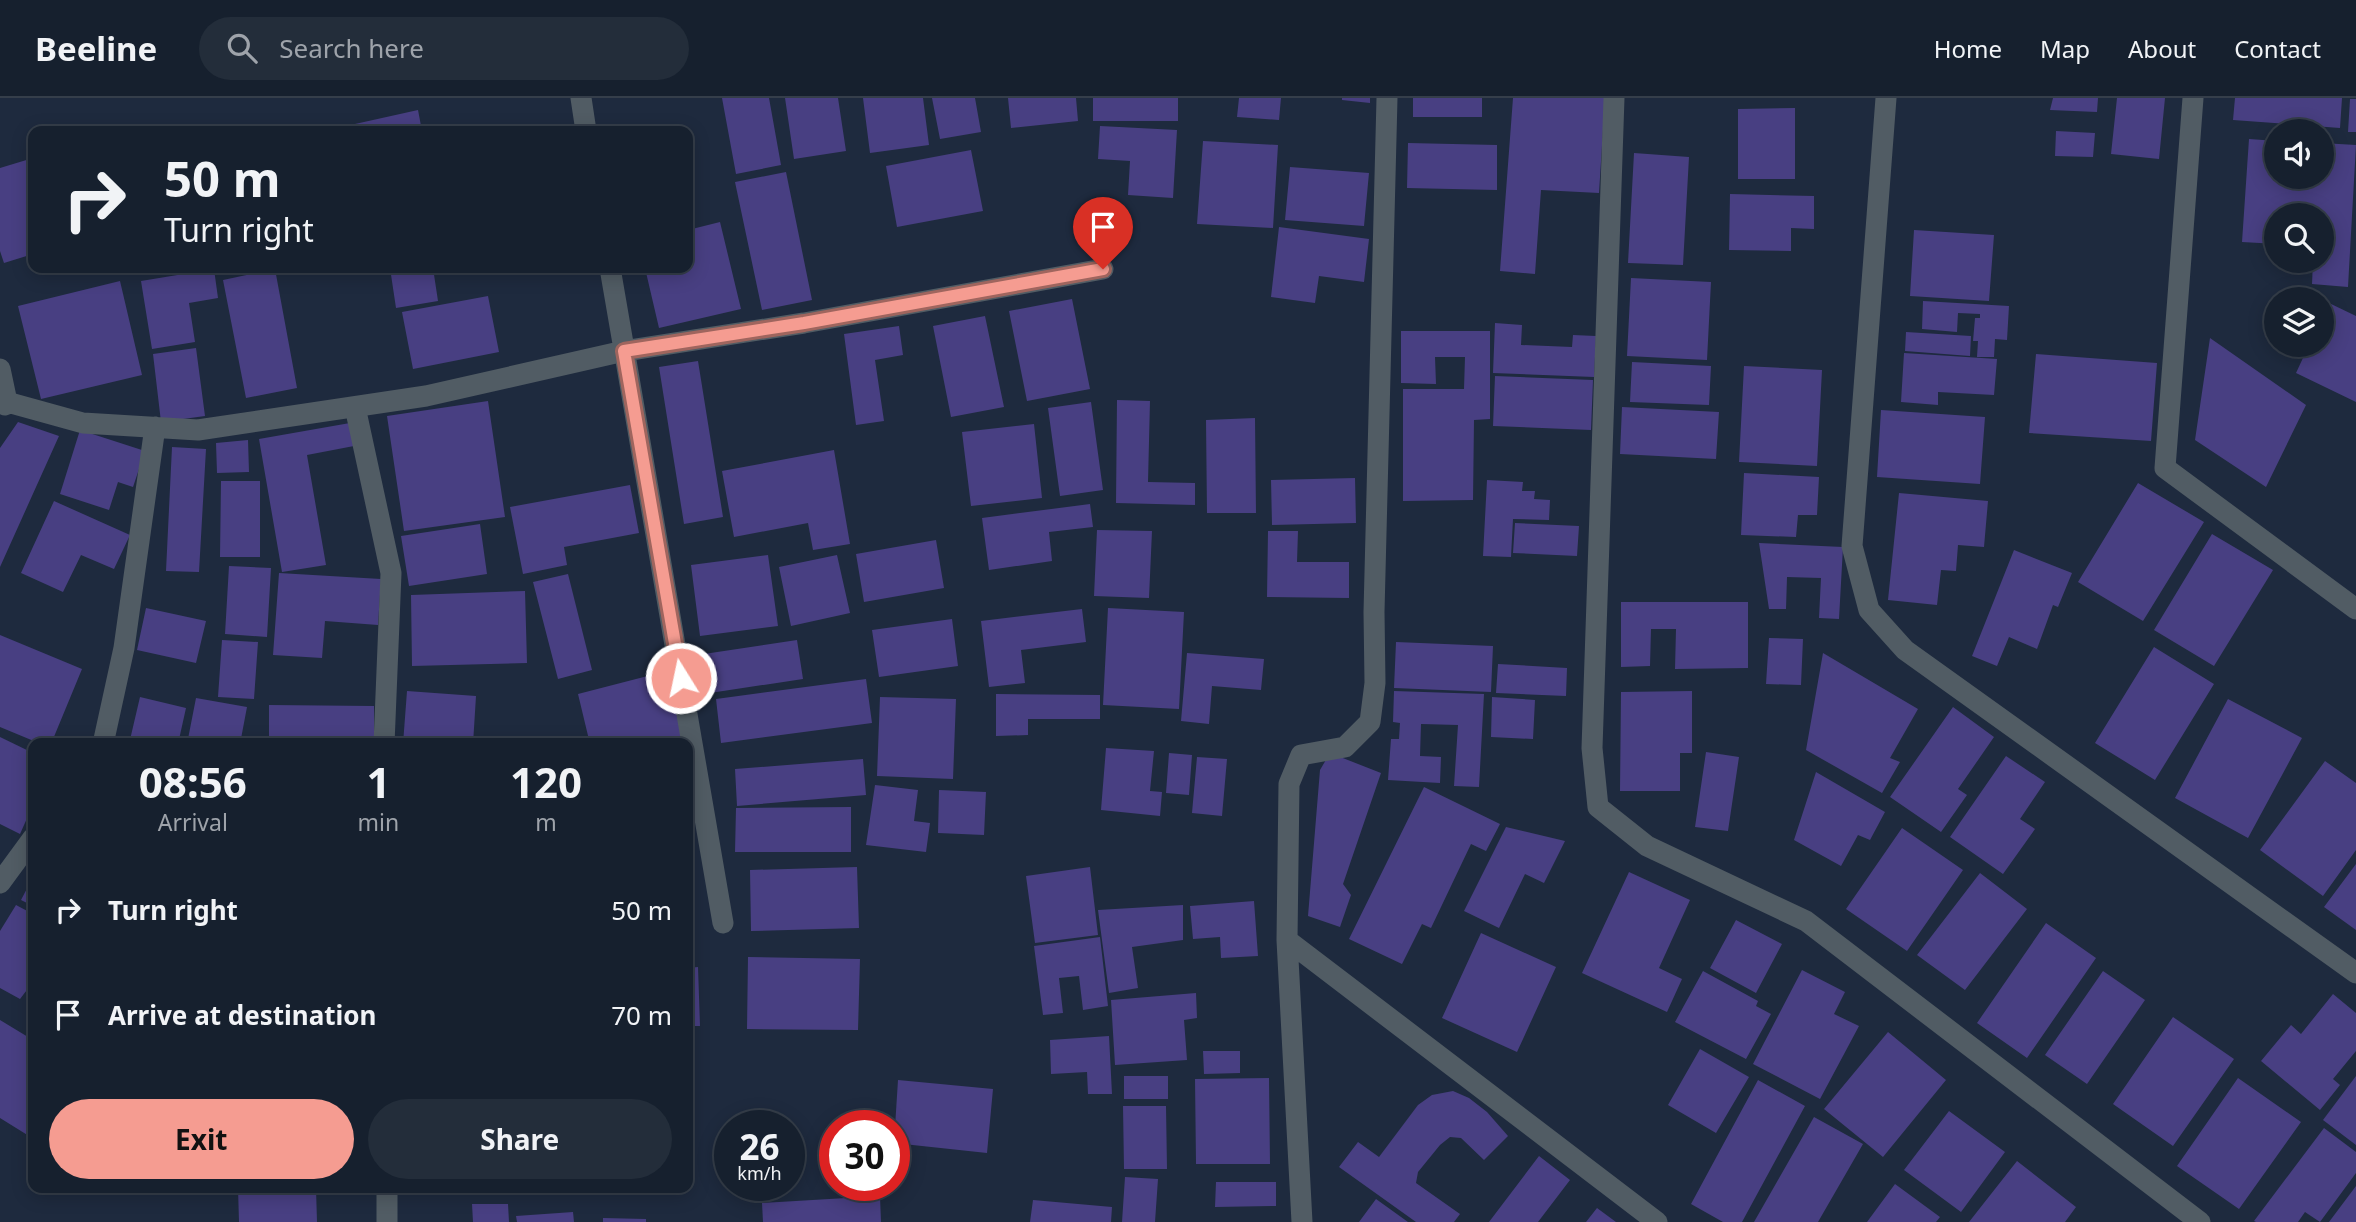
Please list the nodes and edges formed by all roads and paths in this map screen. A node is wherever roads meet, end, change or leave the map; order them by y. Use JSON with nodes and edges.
{"nodes":[{"id":1,"x":580,"y":98,"type":"edge"},
{"id":2,"x":1387,"y":98,"type":"edge"},
{"id":3,"x":1614,"y":98,"type":"edge"},
{"id":4,"x":1886,"y":98,"type":"edge"},
{"id":5,"x":2193,"y":98,"type":"edge"},
{"id":6,"x":585,"y":126,"type":"edge"},
{"id":7,"x":1103,"y":269,"type":"dead end"},
{"id":8,"x":611,"y":273,"type":"edge"},
{"id":9,"x":624,"y":351,"type":"junction"},
{"id":10,"x":0,"y":369,"type":"edge"},
{"id":11,"x":2,"y":403,"type":"edge"},
{"id":12,"x":355,"y":407,"type":"junction"},
{"id":13,"x":155,"y":427,"type":"junction"},
{"id":14,"x":2356,"y":609,"type":"edge"},
{"id":15,"x":104,"y":738,"type":"edge"},
{"id":16,"x":384,"y":738,"type":"edge"},
{"id":17,"x":691,"y":738,"type":"edge"},
{"id":18,"x":693,"y":750,"type":"edge"},
{"id":19,"x":28,"y":845,"type":"edge"},
{"id":20,"x":0,"y":883,"type":"edge"},
{"id":21,"x":723,"y":923,"type":"dead end"},
{"id":22,"x":1287,"y":940,"type":"junction"},
{"id":23,"x":2356,"y":973,"type":"edge"},
{"id":24,"x":387,"y":1193,"type":"edge"},
{"id":25,"x":387,"y":1222,"type":"edge"},
{"id":26,"x":1302,"y":1222,"type":"edge"},
{"id":27,"x":1657,"y":1222,"type":"edge"},
{"id":28,"x":2200,"y":1222,"type":"edge"}],
"edges":[{"from":1,"to":6,"type":"street"},
{"from":2,"to":22,"type":"street"},
{"from":3,"to":28,"type":"street"},
{"from":4,"to":23,"type":"street"},
{"from":5,"to":14,"type":"street"},
{"from":7,"to":9,"type":"street"},
{"from":8,"to":9,"type":"street"},
{"from":9,"to":12,"type":"street"},
{"from":9,"to":17,"type":"street"},
{"from":10,"to":11,"type":"street"},
{"from":11,"to":13,"type":"street"},
{"from":12,"to":13,"type":"street"},
{"from":12,"to":16,"type":"street"},
{"from":13,"to":15,"type":"street"},
{"from":18,"to":21,"type":"street"},
{"from":19,"to":20,"type":"street"},
{"from":22,"to":26,"type":"street"},
{"from":22,"to":27,"type":"street"},
{"from":24,"to":25,"type":"street"}]}
